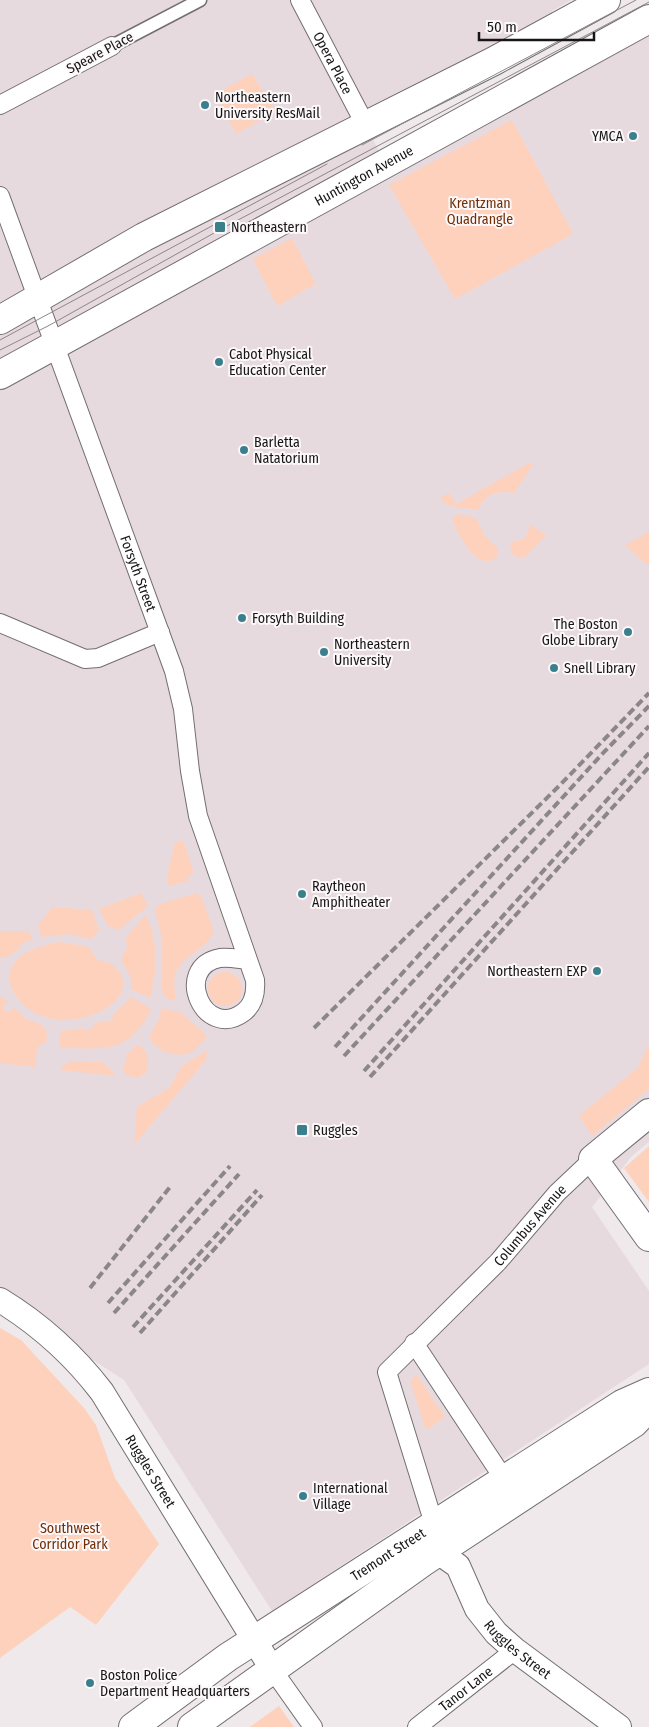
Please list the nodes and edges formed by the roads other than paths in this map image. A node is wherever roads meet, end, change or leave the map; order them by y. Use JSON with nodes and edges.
{"nodes":[{"id":1,"x":200,"y":0,"type":"edge"},
{"id":2,"x":300,"y":0,"type":"edge"},
{"id":3,"x":606,"y":0,"type":"edge"},
{"id":4,"x":649,"y":19,"type":"edge"},
{"id":5,"x":112,"y":46,"type":"joint"},
{"id":6,"x":0,"y":105,"type":"edge"},
{"id":7,"x":366,"y":126,"type":"junction"},
{"id":8,"x":0,"y":196,"type":"edge"},
{"id":9,"x":38,"y":298,"type":"junction"},
{"id":10,"x":0,"y":320,"type":"edge"},
{"id":11,"x":56,"y":346,"type":"junction"},
{"id":12,"x":0,"y":375,"type":"edge"},
{"id":13,"x":0,"y":623,"type":"edge"},
{"id":14,"x":160,"y":632,"type":"junction"},
{"id":15,"x":247,"y":960,"type":"dead end"},
{"id":16,"x":649,"y":1113,"type":"edge"},
{"id":17,"x":593,"y":1159,"type":"junction"},
{"id":18,"x":649,"y":1237,"type":"edge"},
{"id":19,"x":0,"y":1300,"type":"edge"},
{"id":20,"x":414,"y":1343,"type":"junction"},
{"id":21,"x":649,"y":1392,"type":"edge"},
{"id":22,"x":644,"y":1416,"type":"edge"},
{"id":23,"x":504,"y":1479,"type":"junction"},
{"id":24,"x":434,"y":1524,"type":"junction"},
{"id":25,"x":438,"y":1552,"type":"junction"},
{"id":26,"x":255,"y":1640,"type":"junction"},
{"id":27,"x":515,"y":1650,"type":"junction"},
{"id":28,"x":272,"y":1669,"type":"junction"},
{"id":29,"x":133,"y":1727,"type":"edge"},
{"id":30,"x":192,"y":1727,"type":"edge"},
{"id":31,"x":313,"y":1727,"type":"edge"},
{"id":32,"x":417,"y":1727,"type":"edge"},
{"id":33,"x":619,"y":1727,"type":"edge"}],
"edges":[{"from":1,"to":5,"type":"street","name":"Speare Place"},
{"from":2,"to":7,"type":"street","name":"Opera Place"},
{"from":3,"to":7,"type":"main road"},
{"from":4,"to":11,"type":"main road","name":"Huntington Avenue"},
{"from":5,"to":6,"type":"street","name":"Speare Place"},
{"from":7,"to":9,"type":"main road"},
{"from":8,"to":9,"type":"street","name":"Forsyth Street"},
{"from":9,"to":10,"type":"main road"},
{"from":9,"to":11,"type":"street","name":"Forsyth Street"},
{"from":11,"to":12,"type":"main road","name":"Huntington Avenue"},
{"from":11,"to":14,"type":"street","name":"Forsyth Street"},
{"from":13,"to":14,"type":"street"},
{"from":14,"to":15,"type":"street","name":"Forsyth Street"},
{"from":16,"to":17,"type":"main road","name":"Columbus Avenue"},
{"from":17,"to":18,"type":"main road"},
{"from":17,"to":20,"type":"street","name":"Columbus Avenue"},
{"from":19,"to":26,"type":"main road","name":"Ruggles Street"},
{"from":20,"to":23,"type":"street"},
{"from":20,"to":24,"type":"street","name":"Columbus Avenue"},
{"from":21,"to":23,"type":"main road","name":"Tremont Street"},
{"from":22,"to":25,"type":"main road","name":"Tremont Street"},
{"from":23,"to":24,"type":"main road","name":"Tremont Street"},
{"from":24,"to":26,"type":"main road","name":"Tremont Street"},
{"from":25,"to":27,"type":"main road","name":"Ruggles Street"},
{"from":25,"to":28,"type":"main road","name":"Tremont Street"},
{"from":26,"to":28,"type":"main road","name":"Ruggles Street"},
{"from":26,"to":29,"type":"main road","name":"Tremont Street"},
{"from":27,"to":32,"type":"street","name":"Tanor Lane"},
{"from":27,"to":33,"type":"main road","name":"Ruggles Street"},
{"from":28,"to":30,"type":"main road","name":"Tremont Street"},
{"from":28,"to":31,"type":"street"}]}
